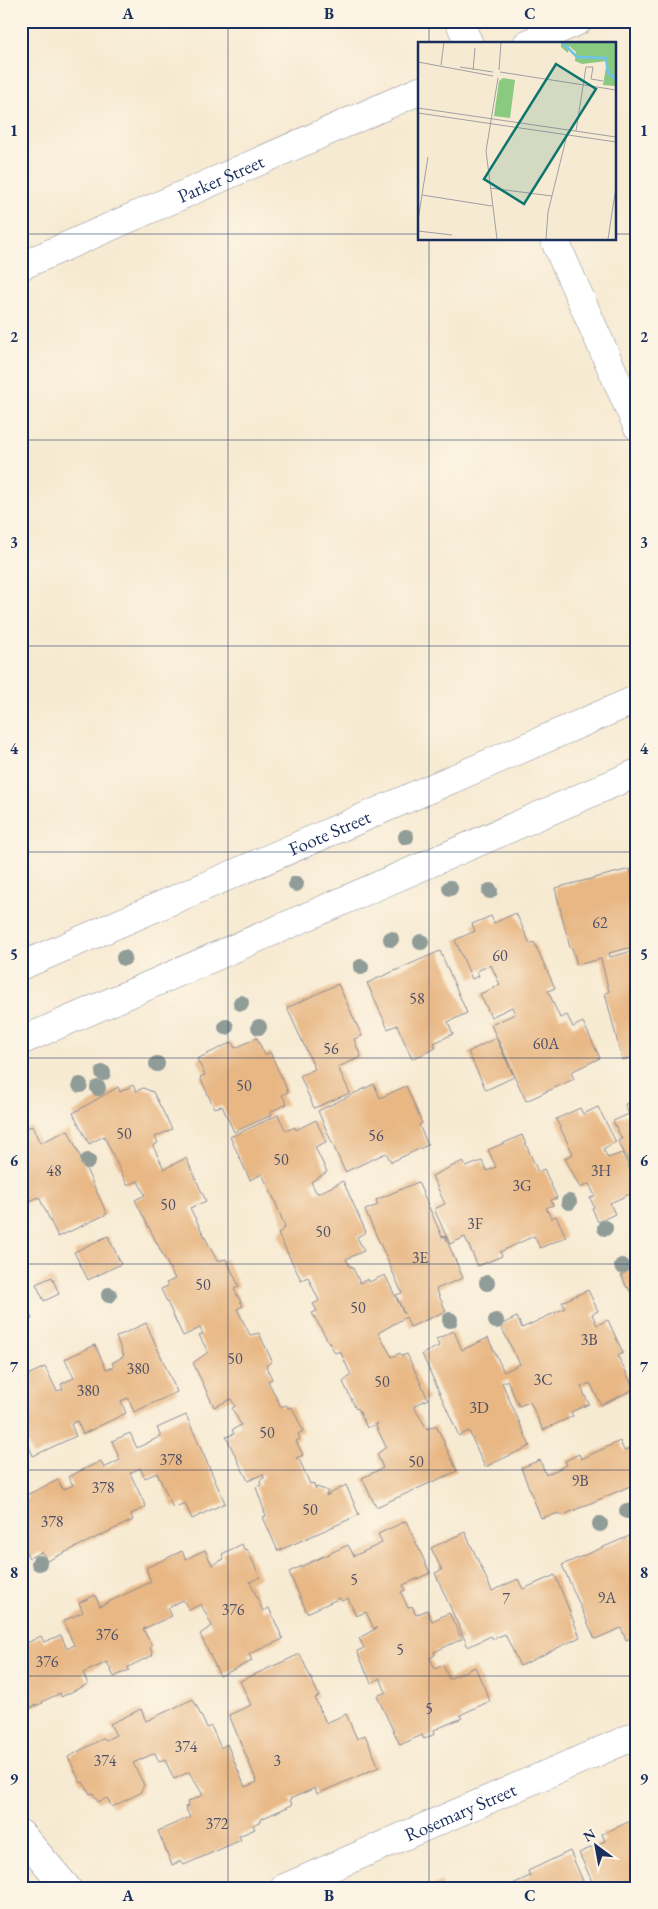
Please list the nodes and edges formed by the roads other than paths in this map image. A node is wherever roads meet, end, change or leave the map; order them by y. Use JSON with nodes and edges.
{"nodes":[{"id":1,"x":460,"y":21,"type":"edge"},
{"id":2,"x":578,"y":21,"type":"edge"},
{"id":3,"x":468,"y":42,"type":"edge"},
{"id":4,"x":531,"y":42,"type":"edge"},
{"id":5,"x":418,"y":91,"type":"edge"},
{"id":6,"x":554,"y":240,"type":"edge"},
{"id":7,"x":21,"y":266,"type":"edge"},
{"id":8,"x":637,"y":426,"type":"edge"},
{"id":9,"x":637,"y":698,"type":"edge"},
{"id":10,"x":637,"y":773,"type":"edge"},
{"id":11,"x":21,"y":966,"type":"edge"},
{"id":12,"x":21,"y":1040,"type":"edge"},
{"id":13,"x":637,"y":1735,"type":"edge"},
{"id":14,"x":21,"y":1834,"type":"edge"},
{"id":15,"x":67,"y":1888,"type":"edge"},
{"id":16,"x":284,"y":1888,"type":"edge"}],
"edges":[{"from":1,"to":3,"type":"main road"},
{"from":2,"to":4,"type":"main road"},
{"from":5,"to":7,"type":"main road","name":"Parker Street"},
{"from":6,"to":8,"type":"main road"},
{"from":9,"to":11,"type":"main road","name":"Foote Street"},
{"from":10,"to":12,"type":"main road"},
{"from":13,"to":16,"type":"main road","name":"Rosemary Street"},
{"from":14,"to":15,"type":"main road"}]}
